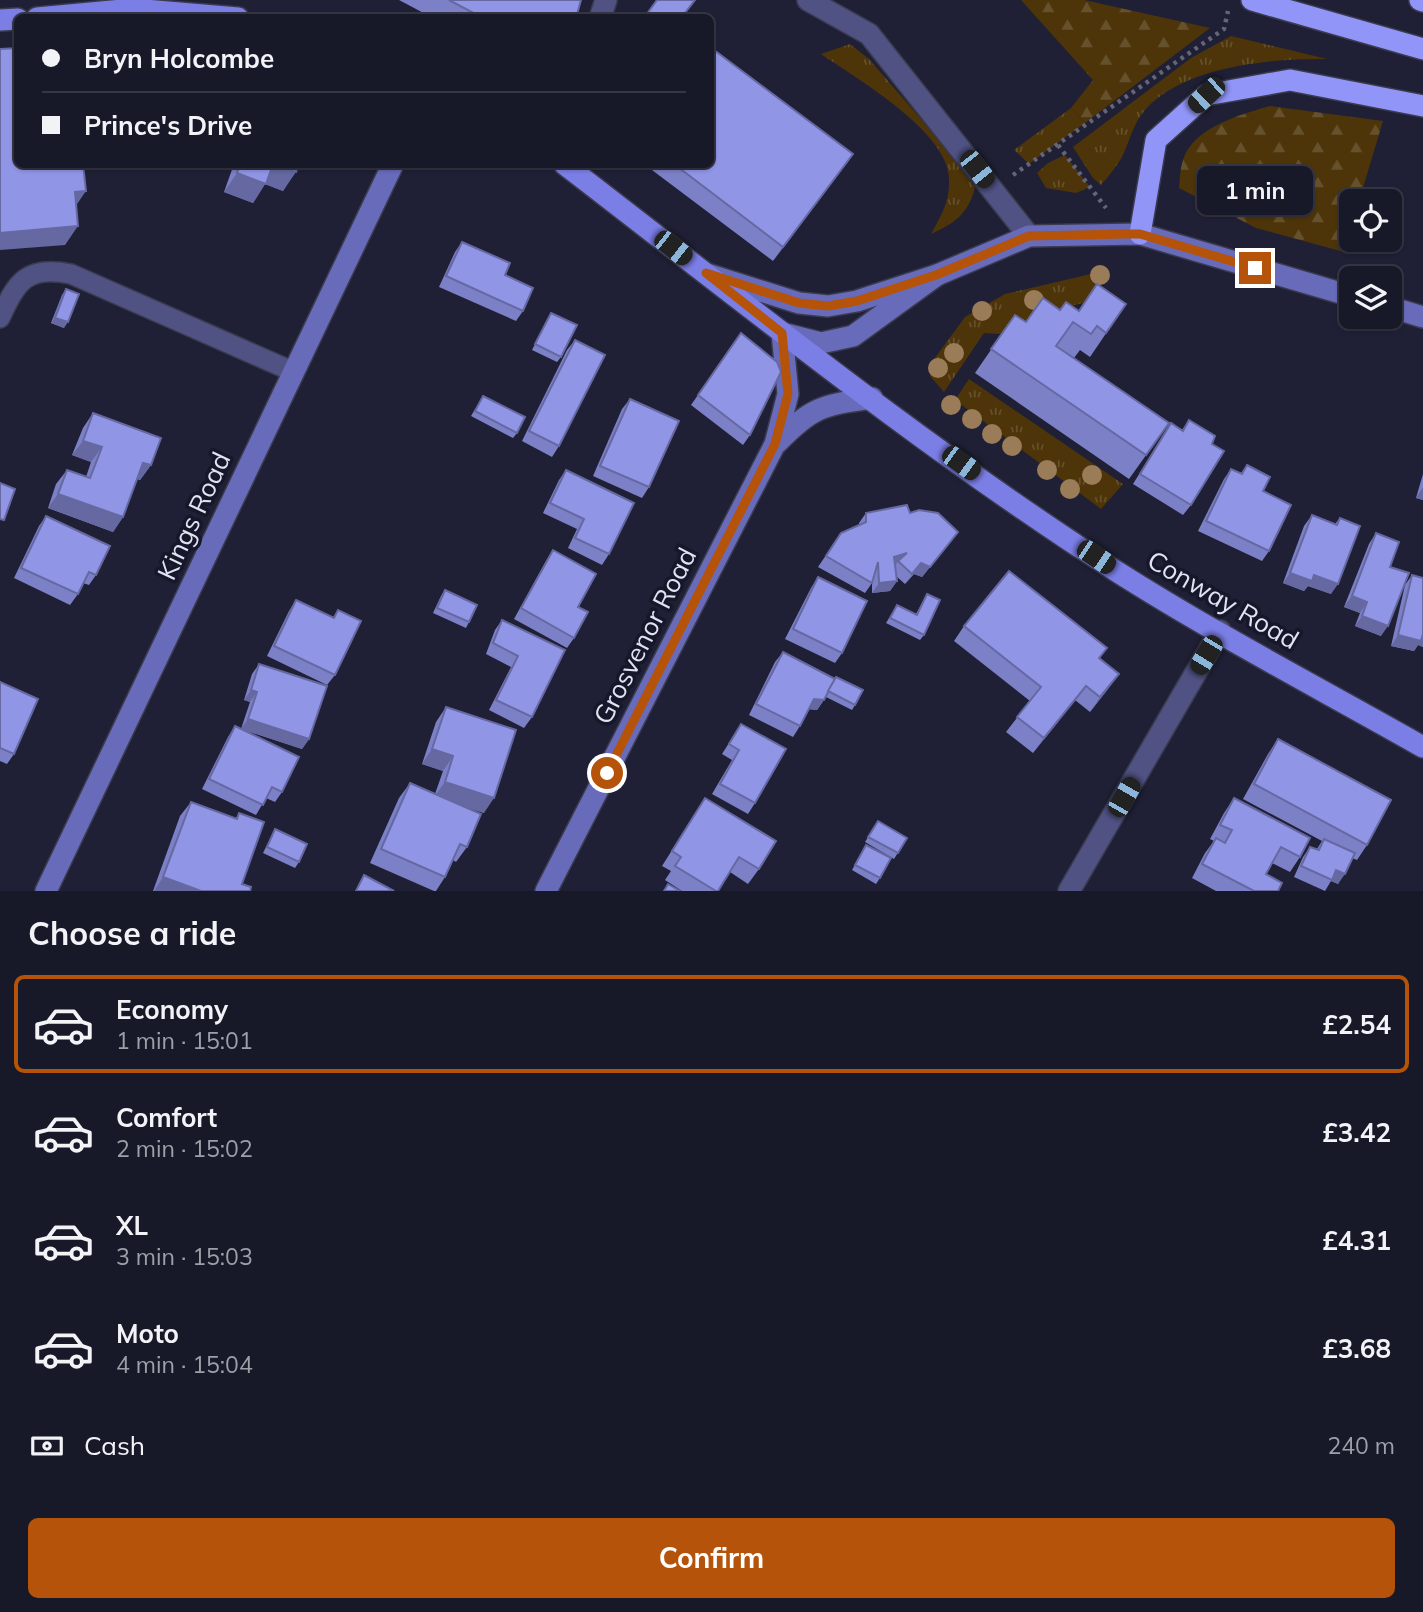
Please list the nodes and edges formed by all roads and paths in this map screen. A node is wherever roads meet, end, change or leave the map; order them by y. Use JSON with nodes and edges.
{"nodes":[{"id":1,"x":808,"y":0,"type":"edge"},
{"id":2,"x":1252,"y":0,"type":"edge"},
{"id":3,"x":80,"y":14,"type":"edge"},
{"id":4,"x":191,"y":14,"type":"edge"},
{"id":5,"x":1224,"y":29,"type":"dead end"},
{"id":6,"x":1423,"y":50,"type":"edge"},
{"id":7,"x":1423,"y":106,"type":"edge"},
{"id":8,"x":1058,"y":145,"type":"junction"},
{"id":9,"x":391,"y":168,"type":"edge"},
{"id":10,"x":569,"y":168,"type":"edge"},
{"id":11,"x":992,"y":189,"type":"junction"},
{"id":12,"x":1133,"y":234,"type":"junction"},
{"id":13,"x":1029,"y":236,"type":"junction"},
{"id":14,"x":706,"y":273,"type":"junction"},
{"id":15,"x":936,"y":275,"type":"junction"},
{"id":16,"x":6,"y":293,"type":"edge"},
{"id":17,"x":1339,"y":293,"type":"edge"},
{"id":18,"x":1402,"y":311,"type":"edge"},
{"id":19,"x":1423,"y":317,"type":"edge"},
{"id":20,"x":0,"y":318,"type":"edge"},
{"id":21,"x":782,"y":333,"type":"junction"},
{"id":22,"x":293,"y":372,"type":"junction"},
{"id":23,"x":872,"y":398,"type":"junction"},
{"id":24,"x":775,"y":444,"type":"junction"},
{"id":25,"x":1220,"y":631,"type":"junction"},
{"id":26,"x":1423,"y":747,"type":"edge"},
{"id":27,"x":46,"y":891,"type":"edge"},
{"id":28,"x":546,"y":891,"type":"edge"},
{"id":29,"x":1069,"y":891,"type":"edge"}],
"edges":[{"from":1,"to":11,"type":"street"},
{"from":2,"to":6,"type":"highway"},
{"from":3,"to":4,"type":"main road"},
{"from":5,"to":8,"type":"path"},
{"from":7,"to":12,"type":"highway"},
{"from":8,"to":11,"type":"path"},
{"from":8,"to":12,"type":"path"},
{"from":9,"to":22,"type":"main road","name":"Kings Road"},
{"from":10,"to":14,"type":"main road","name":"Conway Road"},
{"from":11,"to":13,"type":"street"},
{"from":12,"to":13,"type":"main road"},
{"from":12,"to":17,"type":"main road"},
{"from":13,"to":15,"type":"main road"},
{"from":14,"to":15,"type":"main road"},
{"from":14,"to":21,"type":"main road","name":"Conway Road"},
{"from":15,"to":21,"type":"main road"},
{"from":16,"to":20,"type":"lane"},
{"from":16,"to":22,"type":"lane"},
{"from":18,"to":19,"type":"main road"},
{"from":21,"to":23,"type":"main road","name":"Conway Road"},
{"from":21,"to":24,"type":"main road","name":"Grosvenor Road"},
{"from":22,"to":27,"type":"main road","name":"Kings Road"},
{"from":23,"to":24,"type":"main road","name":"Grosvenor Road"},
{"from":23,"to":25,"type":"main road","name":"Conway Road"},
{"from":24,"to":28,"type":"main road","name":"Grosvenor Road"},
{"from":25,"to":26,"type":"main road","name":"Conway Road"},
{"from":25,"to":29,"type":"street"}]}
